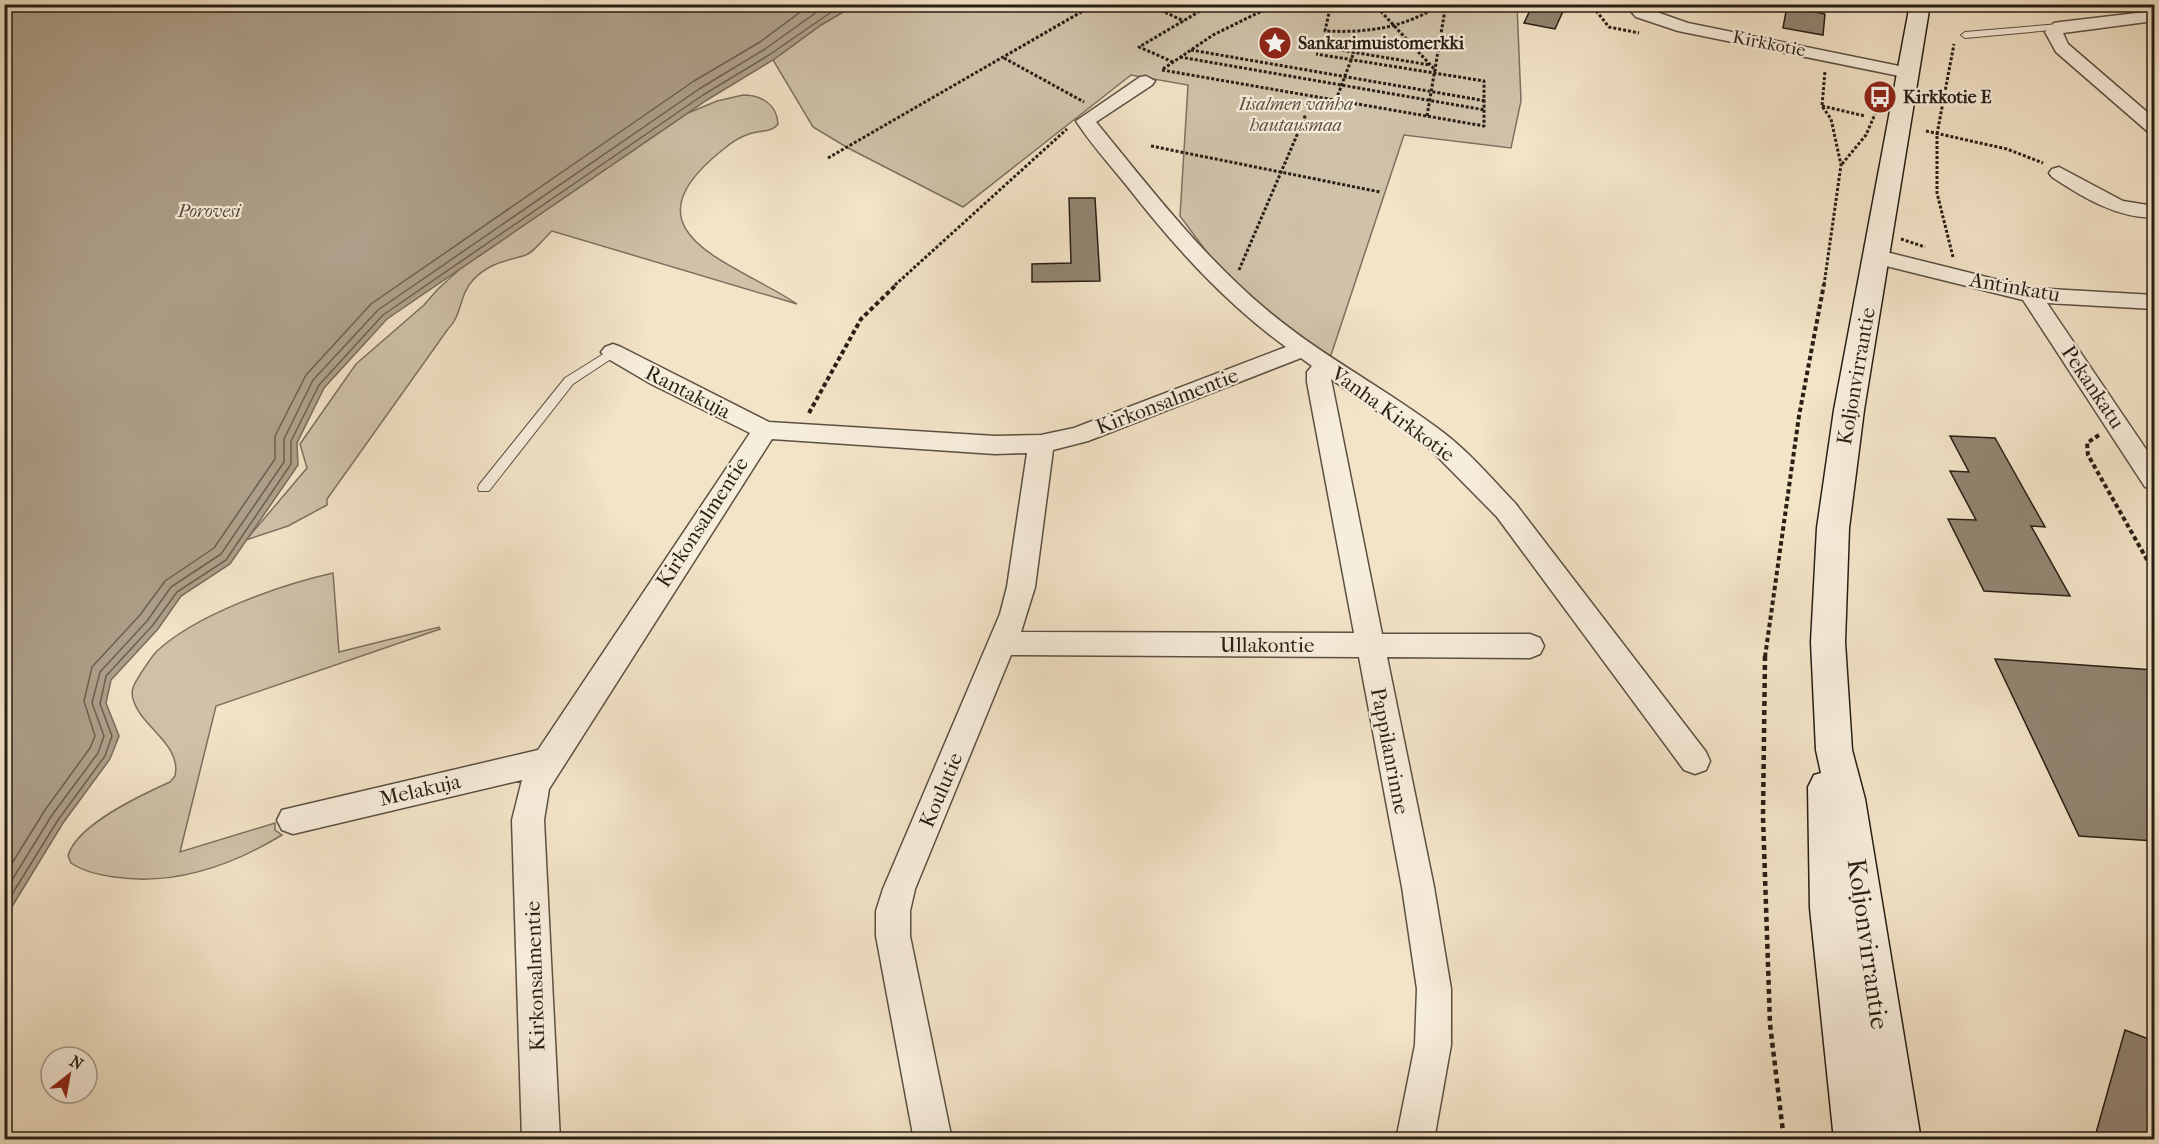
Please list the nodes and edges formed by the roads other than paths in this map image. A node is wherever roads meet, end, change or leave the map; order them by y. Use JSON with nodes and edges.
{"nodes":[{"id":1,"x":1632,"y":4,"type":"edge"},
{"id":2,"x":1920,"y":4,"type":"edge"},
{"id":3,"x":2154,"y":16,"type":"edge"},
{"id":4,"x":2060,"y":27,"type":"junction"},
{"id":5,"x":1965,"y":35,"type":"road end"},
{"id":6,"x":1909,"y":73,"type":"junction"},
{"id":7,"x":1146,"y":81,"type":"road end"},
{"id":8,"x":2154,"y":127,"type":"edge"},
{"id":9,"x":2059,"y":173,"type":"road end"},
{"id":10,"x":2154,"y":212,"type":"edge"},
{"id":11,"x":1879,"y":244,"type":"junction"},
{"id":12,"x":2031,"y":295,"type":"junction"},
{"id":13,"x":2154,"y":302,"type":"edge"},
{"id":14,"x":613,"y":352,"type":"joint"},
{"id":15,"x":1314,"y":357,"type":"junction"},
{"id":16,"x":765,"y":430,"type":"junction"},
{"id":17,"x":1041,"y":444,"type":"junction"},
{"id":18,"x":2154,"y":480,"type":"edge"},
{"id":19,"x":484,"y":488,"type":"dead end"},
{"id":20,"x":1004,"y":643,"type":"junction"},
{"id":21,"x":1369,"y":645,"type":"junction"},
{"id":22,"x":1530,"y":646,"type":"dead end"},
{"id":23,"x":1834,"y":750,"type":"junction"},
{"id":24,"x":548,"y":760,"type":"junction"},
{"id":25,"x":1695,"y":761,"type":"dead end"},
{"id":26,"x":293,"y":820,"type":"dead end"},
{"id":27,"x":541,"y":1140,"type":"edge"},
{"id":28,"x":933,"y":1140,"type":"edge"},
{"id":29,"x":1414,"y":1140,"type":"edge"},
{"id":30,"x":1857,"y":1140,"type":"edge"},
{"id":31,"x":1898,"y":1140,"type":"edge"}],
"edges":[{"from":1,"to":6,"type":"street","name":"Kirkkotie"},
{"from":2,"to":6,"type":"main road","name":"Koljonvirrantie"},
{"from":3,"to":4,"type":"street"},
{"from":4,"to":5,"type":"lane"},
{"from":4,"to":8,"type":"street"},
{"from":6,"to":11,"type":"main road","name":"Koljonvirrantie"},
{"from":7,"to":15,"type":"street","name":"Vanha Kirkkotie"},
{"from":9,"to":10,"type":"street"},
{"from":11,"to":12,"type":"street","name":"Antinkatu"},
{"from":11,"to":23,"type":"main road","name":"Koljonvirrantie"},
{"from":12,"to":13,"type":"street","name":"Antinkatu"},
{"from":12,"to":18,"type":"street","name":"Pekankatu"},
{"from":14,"to":16,"type":"street","name":"Rantakuja"},
{"from":14,"to":19,"type":"lane"},
{"from":15,"to":17,"type":"street","name":"Kirkonsalmentie"},
{"from":15,"to":21,"type":"street","name":"Pappilanrinne"},
{"from":15,"to":25,"type":"street","name":"Vanha Kirkkotie"},
{"from":16,"to":17,"type":"street","name":"Kirkonsalmentie"},
{"from":16,"to":24,"type":"street","name":"Kirkonsalmentie"},
{"from":17,"to":20,"type":"street","name":"Koulutie"},
{"from":20,"to":21,"type":"street","name":"Ullakontie"},
{"from":20,"to":28,"type":"street","name":"Koulutie"},
{"from":21,"to":22,"type":"street","name":"Ullakontie"},
{"from":21,"to":29,"type":"street","name":"Pappilanrinne"},
{"from":23,"to":30,"type":"main road","name":"Koljonvirrantie"},
{"from":23,"to":31,"type":"main road","name":"Koljonvirrantie"},
{"from":24,"to":26,"type":"street","name":"Melakuja"},
{"from":24,"to":27,"type":"street","name":"Kirkonsalmentie"}]}
